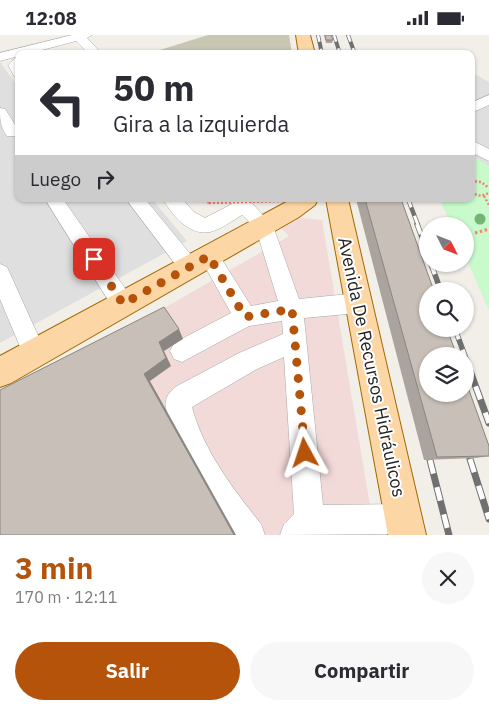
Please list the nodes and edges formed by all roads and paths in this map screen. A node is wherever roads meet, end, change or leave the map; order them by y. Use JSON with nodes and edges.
{"nodes":[{"id":1,"x":303,"y":35,"type":"edge"},
{"id":2,"x":83,"y":36,"type":"edge"},
{"id":3,"x":28,"y":50,"type":"edge"},
{"id":4,"x":93,"y":50,"type":"edge"},
{"id":5,"x":306,"y":50,"type":"edge"},
{"id":6,"x":15,"y":53,"type":"edge"},
{"id":7,"x":0,"y":57,"type":"edge"},
{"id":8,"x":489,"y":99,"type":"edge"},
{"id":9,"x":475,"y":107,"type":"edge"},
{"id":10,"x":0,"y":112,"type":"edge"},
{"id":11,"x":15,"y":138,"type":"edge"},
{"id":12,"x":475,"y":147,"type":"edge"},
{"id":13,"x":489,"y":156,"type":"edge"},
{"id":14,"x":475,"y":181,"type":"edge"},
{"id":15,"x":489,"y":188,"type":"edge"},
{"id":16,"x":489,"y":193,"type":"edge"},
{"id":17,"x":475,"y":194,"type":"edge"},
{"id":18,"x":484,"y":196,"type":"junction"},
{"id":19,"x":56,"y":202,"type":"edge"},
{"id":20,"x":138,"y":202,"type":"edge"},
{"id":21,"x":175,"y":202,"type":"edge"},
{"id":22,"x":208,"y":202,"type":"edge"},
{"id":23,"x":241,"y":202,"type":"edge"},
{"id":24,"x":347,"y":204,"type":"edge"},
{"id":25,"x":299,"y":205,"type":"edge"},
{"id":26,"x":489,"y":205,"type":"edge"},
{"id":27,"x":264,"y":226,"type":"junction"},
{"id":28,"x":489,"y":229,"type":"edge"},
{"id":29,"x":475,"y":233,"type":"dead end"},
{"id":30,"x":199,"y":262,"type":"junction"},
{"id":31,"x":0,"y":273,"type":"edge"},
{"id":32,"x":358,"y":303,"type":"junction"},
{"id":33,"x":123,"y":304,"type":"junction"},
{"id":34,"x":292,"y":309,"type":"junction"},
{"id":35,"x":245,"y":317,"type":"junction"},
{"id":36,"x":295,"y":340,"type":"junction"},
{"id":37,"x":182,"y":351,"type":"dead end"},
{"id":38,"x":34,"y":353,"type":"junction"},
{"id":39,"x":0,"y":373,"type":"edge"},
{"id":40,"x":405,"y":527,"type":"edge"},
{"id":41,"x":306,"y":530,"type":"edge"},
{"id":42,"x":250,"y":535,"type":"edge"}],
"edges":[{"from":1,"to":5,"type":"main road"},
{"from":2,"to":3,"type":"street"},
{"from":2,"to":4,"type":"street"},
{"from":6,"to":7,"type":"street"},
{"from":8,"to":9,"type":"street"},
{"from":10,"to":11,"type":"street"},
{"from":12,"to":13,"type":"street"},
{"from":14,"to":15,"type":"path"},
{"from":16,"to":18,"type":"path"},
{"from":17,"to":18,"type":"path"},
{"from":18,"to":26,"type":"path"},
{"from":19,"to":33,"type":"street"},
{"from":20,"to":30,"type":"street"},
{"from":21,"to":23,"type":"street"},
{"from":22,"to":24,"type":"path","bridge":true},
{"from":23,"to":27,"type":"street"},
{"from":24,"to":25,"type":"main road"},
{"from":24,"to":32,"type":"main road","name":"Avenida De Recursos Hidráulicos"},
{"from":25,"to":27,"type":"main road"},
{"from":27,"to":30,"type":"main road"},
{"from":27,"to":34,"type":"street"},
{"from":28,"to":29,"type":"path"},
{"from":30,"to":33,"type":"main road"},
{"from":30,"to":35,"type":"street"},
{"from":31,"to":38,"type":"street"},
{"from":32,"to":34,"type":"street"},
{"from":32,"to":40,"type":"main road","name":"Avenida De Recursos Hidráulicos"},
{"from":33,"to":38,"type":"main road"},
{"from":34,"to":35,"type":"street"},
{"from":34,"to":36,"type":"street"},
{"from":35,"to":37,"type":"street"},
{"from":36,"to":41,"type":"street"},
{"from":36,"to":42,"type":"street"},
{"from":38,"to":39,"type":"main road"},
{"from":40,"to":41,"type":"street"}]}
